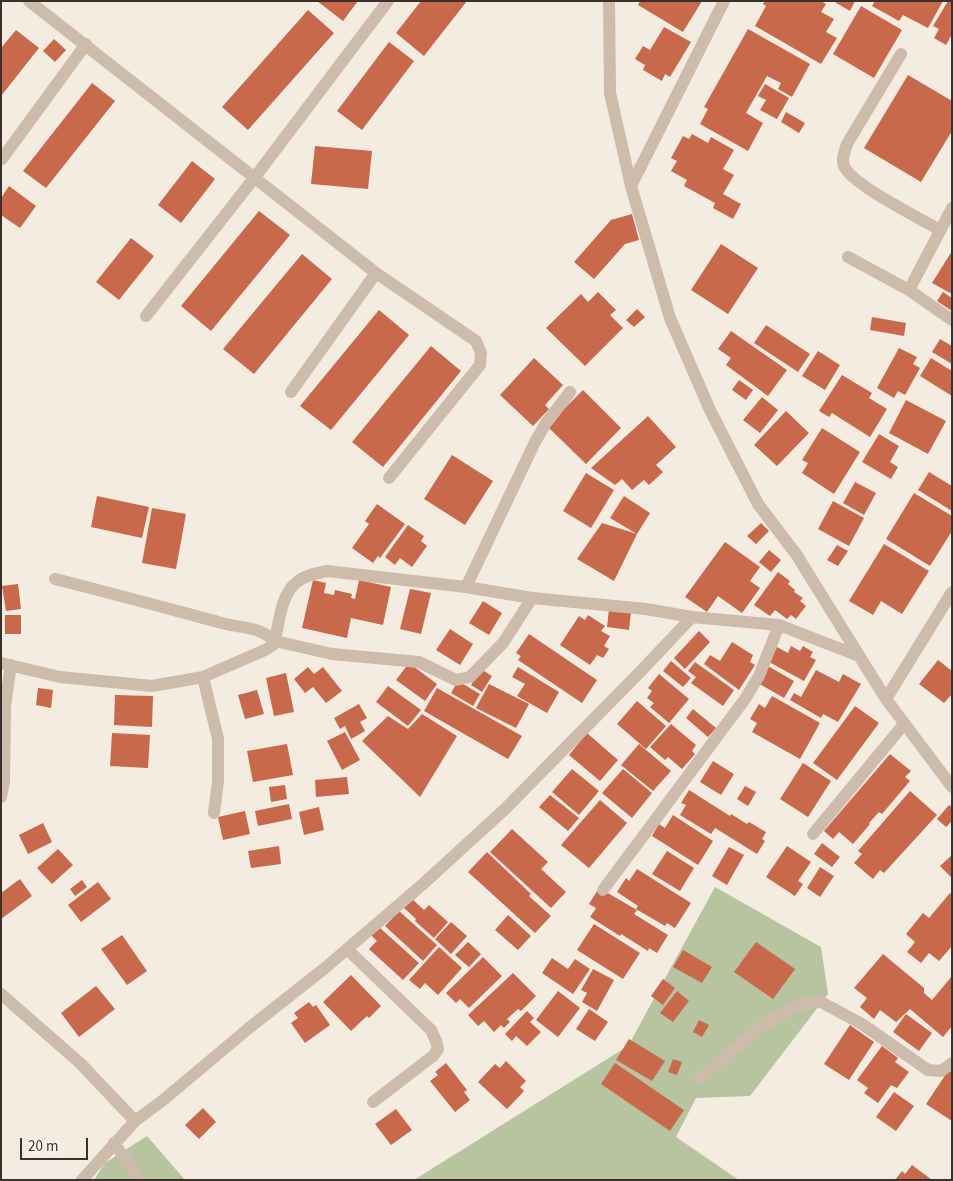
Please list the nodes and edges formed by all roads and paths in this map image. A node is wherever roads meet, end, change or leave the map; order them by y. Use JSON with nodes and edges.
{"nodes":[{"id":1,"x":29,"y":1,"type":"edge"},
{"id":2,"x":388,"y":1,"type":"edge"},
{"id":3,"x":609,"y":1,"type":"edge"},
{"id":4,"x":724,"y":1,"type":"edge"},
{"id":5,"x":86,"y":44,"type":"junction"},
{"id":6,"x":901,"y":54,"type":"dead end"},
{"id":7,"x":2,"y":159,"type":"edge"},
{"id":8,"x":255,"y":177,"type":"junction"},
{"id":9,"x":631,"y":186,"type":"junction"},
{"id":10,"x":952,"y":208,"type":"edge"},
{"id":11,"x":940,"y":230,"type":"junction"},
{"id":12,"x":848,"y":258,"type":"dead end"},
{"id":13,"x":376,"y":273,"type":"junction"},
{"id":14,"x":909,"y":290,"type":"junction"},
{"id":15,"x":146,"y":316,"type":"dead end"},
{"id":16,"x":952,"y":320,"type":"edge"},
{"id":17,"x":290,"y":392,"type":"dead end"},
{"id":18,"x":570,"y":392,"type":"dead end"},
{"id":19,"x":389,"y":478,"type":"dead end"},
{"id":20,"x":55,"y":579,"type":"dead end"},
{"id":21,"x":466,"y":587,"type":"junction"},
{"id":22,"x":952,"y":592,"type":"edge"},
{"id":23,"x":532,"y":598,"type":"junction"},
{"id":24,"x":692,"y":617,"type":"junction"},
{"id":25,"x":779,"y":625,"type":"junction"},
{"id":26,"x":275,"y":641,"type":"junction"},
{"id":27,"x":859,"y":656,"type":"junction"},
{"id":28,"x":6,"y":664,"type":"edge"},
{"id":29,"x":203,"y":677,"type":"junction"},
{"id":30,"x":886,"y":698,"type":"junction"},
{"id":31,"x":904,"y":724,"type":"junction"},
{"id":32,"x":952,"y":787,"type":"edge"},
{"id":33,"x":1,"y":798,"type":"edge"},
{"id":34,"x":214,"y":813,"type":"dead end"},
{"id":35,"x":813,"y":834,"type":"dead end"},
{"id":36,"x":603,"y":890,"type":"dead end"},
{"id":37,"x":347,"y":949,"type":"junction"},
{"id":38,"x":1,"y":994,"type":"edge"},
{"id":39,"x":952,"y":1063,"type":"edge"},
{"id":40,"x":699,"y":1078,"type":"dead end"},
{"id":41,"x":373,"y":1102,"type":"dead end"},
{"id":42,"x":135,"y":1121,"type":"junction"},
{"id":43,"x":114,"y":1143,"type":"junction"},
{"id":44,"x":82,"y":1180,"type":"edge"},
{"id":45,"x":140,"y":1180,"type":"edge"}],
"edges":[{"from":1,"to":5,"type":"street"},
{"from":2,"to":8,"type":"street"},
{"from":3,"to":9,"type":"street"},
{"from":4,"to":9,"type":"street"},
{"from":5,"to":7,"type":"street"},
{"from":5,"to":8,"type":"street"},
{"from":6,"to":11,"type":"street"},
{"from":8,"to":13,"type":"street"},
{"from":8,"to":15,"type":"street"},
{"from":9,"to":27,"type":"street"},
{"from":10,"to":11,"type":"street"},
{"from":11,"to":14,"type":"street"},
{"from":12,"to":14,"type":"street"},
{"from":13,"to":17,"type":"street"},
{"from":13,"to":19,"type":"street"},
{"from":14,"to":16,"type":"street"},
{"from":18,"to":21,"type":"street"},
{"from":20,"to":26,"type":"street"},
{"from":21,"to":23,"type":"street"},
{"from":21,"to":26,"type":"street"},
{"from":22,"to":30,"type":"street"},
{"from":23,"to":24,"type":"street"},
{"from":23,"to":26,"type":"street"},
{"from":24,"to":25,"type":"street"},
{"from":24,"to":37,"type":"street"},
{"from":25,"to":27,"type":"street"},
{"from":25,"to":36,"type":"street"},
{"from":26,"to":29,"type":"street"},
{"from":27,"to":30,"type":"street"},
{"from":28,"to":29,"type":"street"},
{"from":28,"to":33,"type":"street"},
{"from":29,"to":34,"type":"street"},
{"from":30,"to":31,"type":"street"},
{"from":31,"to":32,"type":"street"},
{"from":31,"to":35,"type":"street"},
{"from":37,"to":41,"type":"street"},
{"from":37,"to":42,"type":"street"},
{"from":38,"to":42,"type":"street"},
{"from":39,"to":40,"type":"street"},
{"from":42,"to":43,"type":"street"},
{"from":43,"to":44,"type":"street"},
{"from":43,"to":45,"type":"street"}]}
